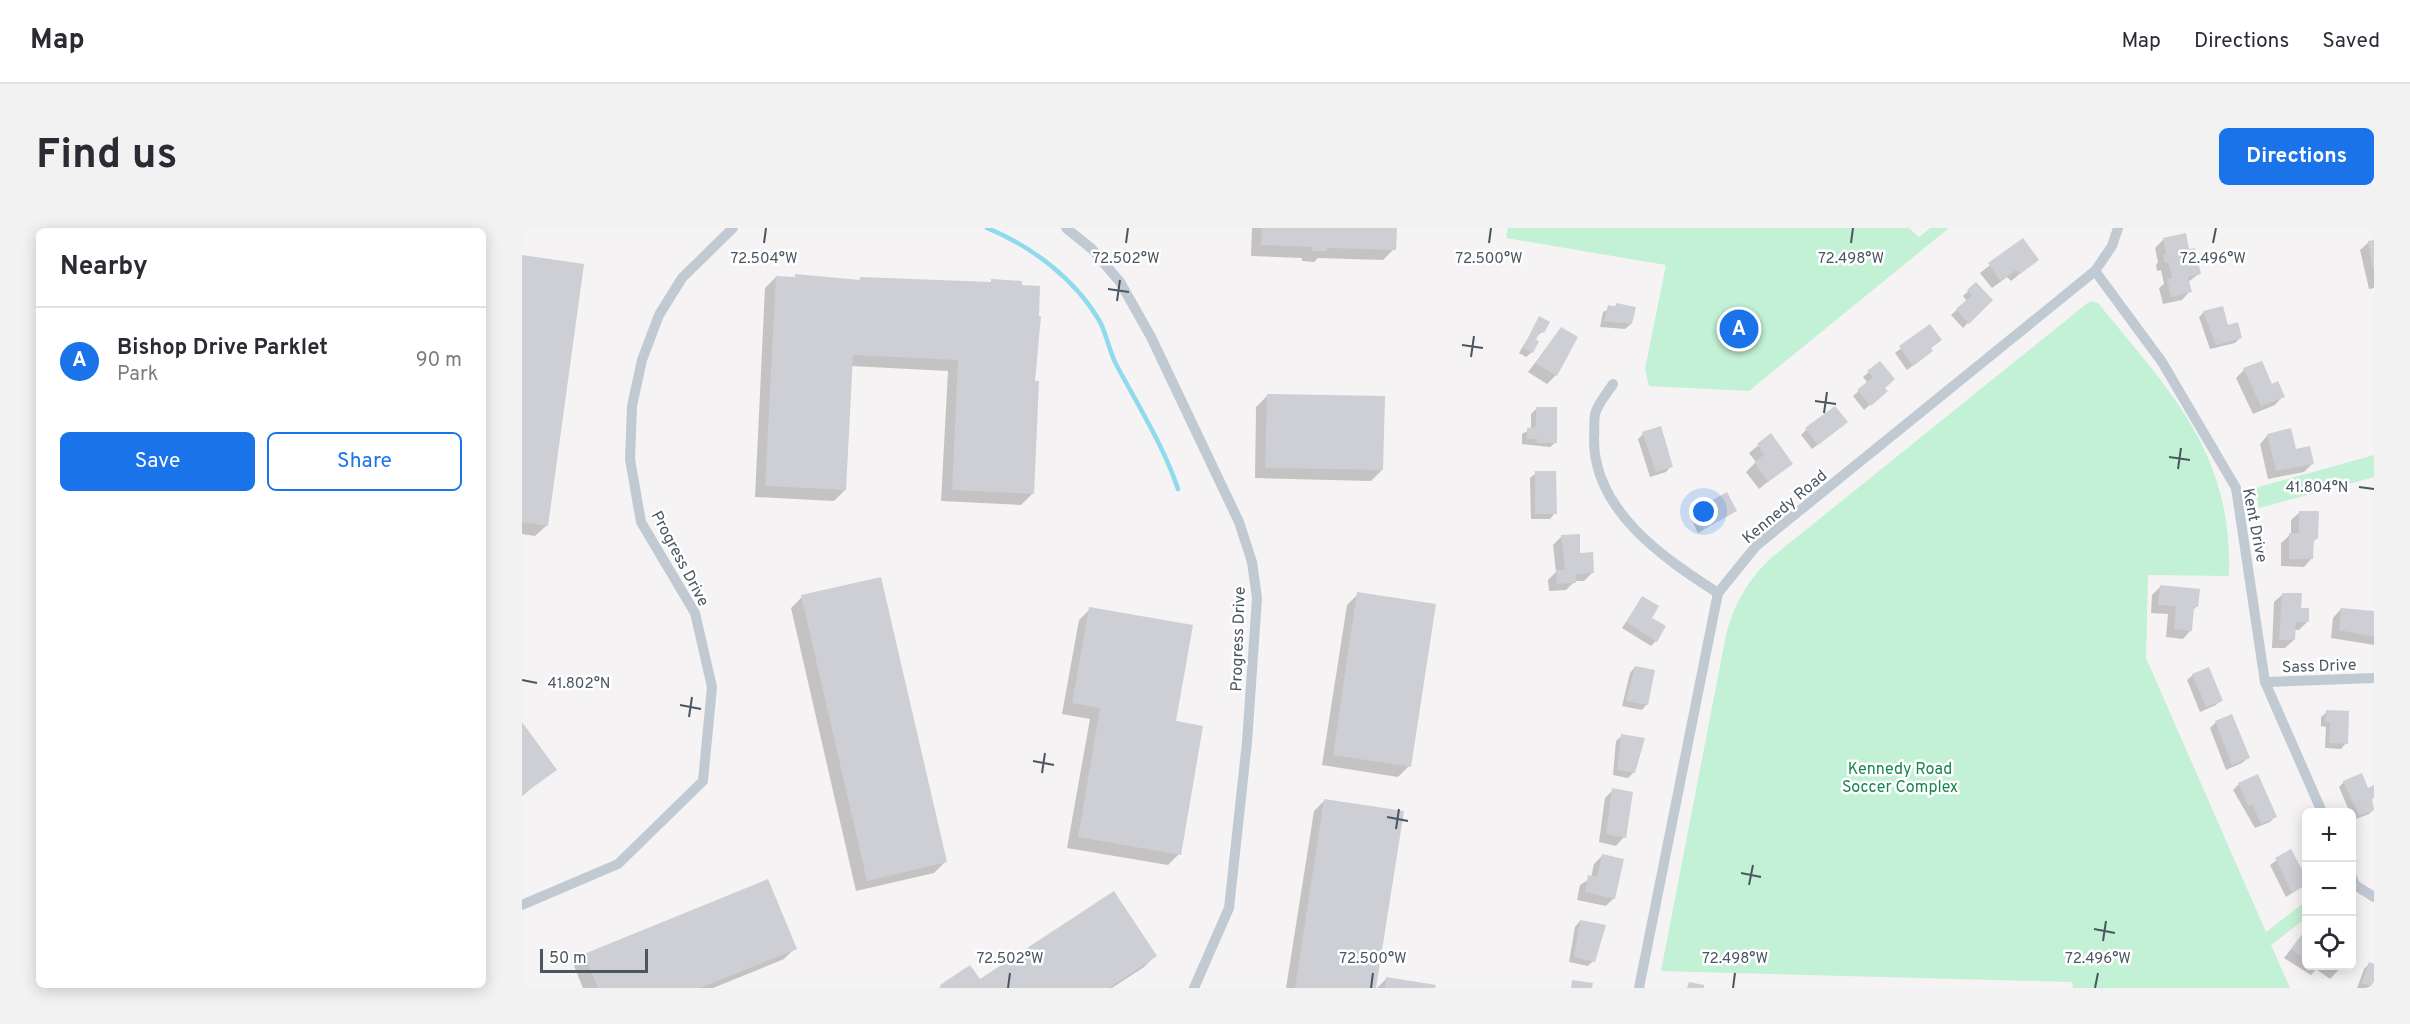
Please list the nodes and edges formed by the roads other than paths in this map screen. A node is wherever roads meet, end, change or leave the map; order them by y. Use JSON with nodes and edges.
{"nodes":[{"id":1,"x":733,"y":228,"type":"edge"},
{"id":2,"x":1066,"y":228,"type":"edge"},
{"id":3,"x":2118,"y":228,"type":"edge"},
{"id":4,"x":2095,"y":271,"type":"junction"},
{"id":5,"x":1613,"y":384,"type":"dead end"},
{"id":6,"x":1718,"y":593,"type":"junction"},
{"id":7,"x":2374,"y":678,"type":"edge"},
{"id":8,"x":2265,"y":682,"type":"junction"},
{"id":9,"x":2320,"y":808,"type":"edge"},
{"id":10,"x":2356,"y":886,"type":"edge"},
{"id":11,"x":2374,"y":897,"type":"edge"},
{"id":12,"x":522,"y":905,"type":"edge"},
{"id":13,"x":1194,"y":988,"type":"edge"},
{"id":14,"x":1639,"y":988,"type":"edge"}],
"edges":[{"from":1,"to":12,"type":"street","name":"Progress Drive"},
{"from":2,"to":13,"type":"street","name":"Progress Drive"},
{"from":3,"to":4,"type":"street","name":"Kennedy Road"},
{"from":4,"to":6,"type":"street","name":"Kennedy Road"},
{"from":4,"to":8,"type":"street","name":"Kent Drive"},
{"from":5,"to":6,"type":"street"},
{"from":6,"to":14,"type":"street","name":"Kennedy Road"},
{"from":7,"to":8,"type":"street","name":"Sass Drive"},
{"from":8,"to":9,"type":"street","name":"Kent Drive"},
{"from":10,"to":11,"type":"street"}]}
